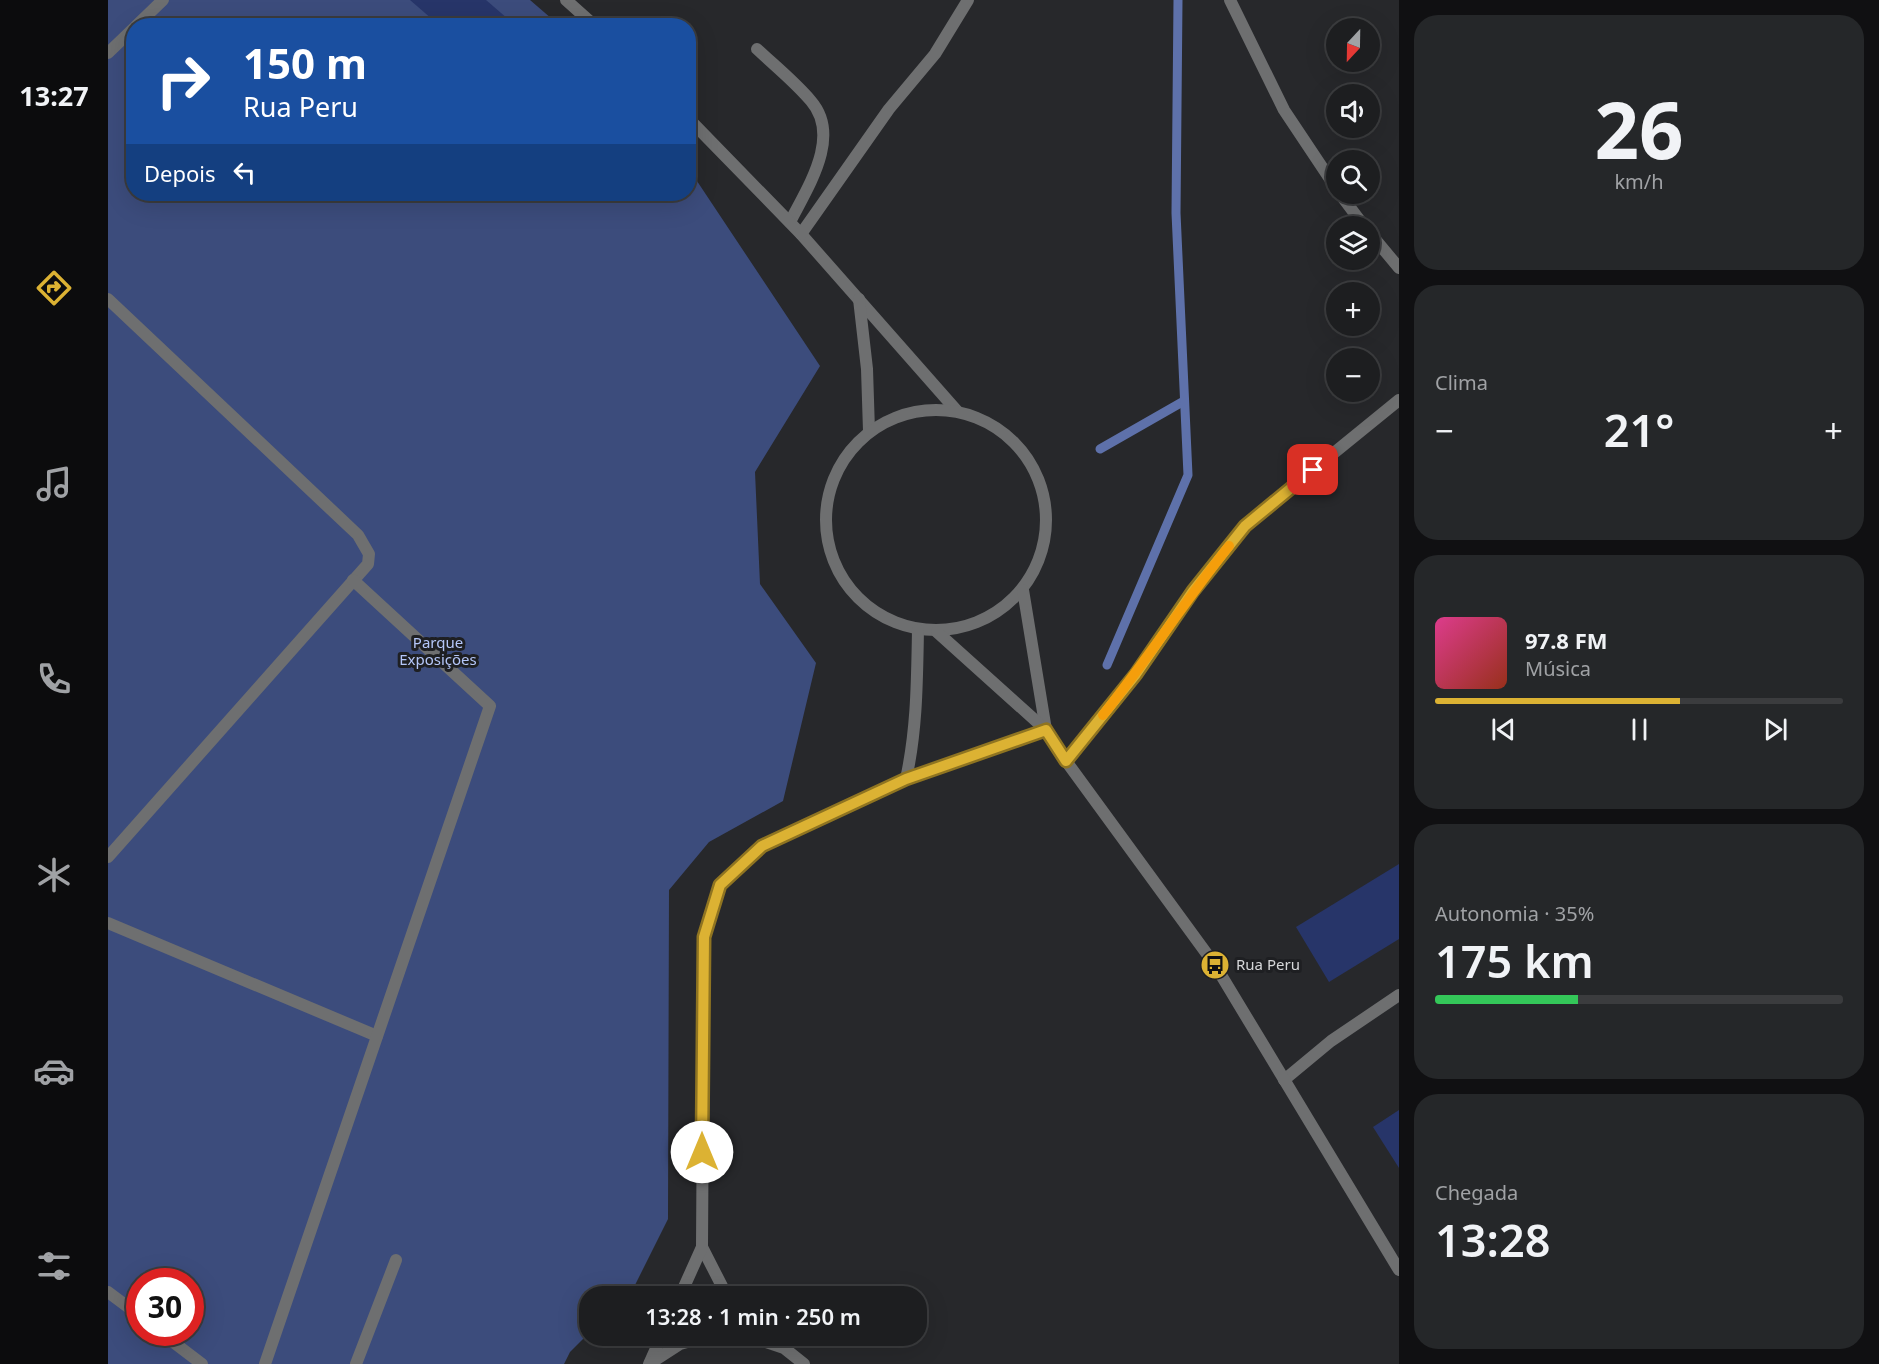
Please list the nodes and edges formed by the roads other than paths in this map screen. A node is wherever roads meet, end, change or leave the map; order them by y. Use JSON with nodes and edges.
{"nodes":[{"id":1,"x":163,"y":0,"type":"edge"},
{"id":2,"x":566,"y":0,"type":"edge"},
{"id":3,"x":968,"y":0,"type":"edge"},
{"id":4,"x":1230,"y":0,"type":"edge"},
{"id":5,"x":144,"y":18,"type":"edge"},
{"id":6,"x":586,"y":18,"type":"edge"},
{"id":7,"x":126,"y":36,"type":"edge"},
{"id":8,"x":757,"y":49,"type":"dead end"},
{"id":9,"x":108,"y":53,"type":"edge"},
{"id":10,"x":696,"y":126,"type":"edge"},
{"id":11,"x":1326,"y":173,"type":"edge"},
{"id":12,"x":790,"y":222,"type":"junction"},
{"id":13,"x":801,"y":234,"type":"junction"},
{"id":14,"x":1380,"y":245,"type":"edge"},
{"id":15,"x":1399,"y":268,"type":"edge"},
{"id":16,"x":108,"y":299,"type":"edge"},
{"id":17,"x":859,"y":299,"type":"junction"},
{"id":18,"x":1399,"y":400,"type":"edge"},
{"id":19,"x":957,"y":411,"type":"junction"},
{"id":20,"x":869,"y":431,"type":"junction"},
{"id":21,"x":354,"y":580,"type":"junction"},
{"id":22,"x":1023,"y":590,"type":"junction"},
{"id":23,"x":918,"y":630,"type":"junction"},
{"id":24,"x":937,"y":632,"type":"junction"},
{"id":25,"x":1046,"y":730,"type":"junction"},
{"id":26,"x":1066,"y":761,"type":"junction"},
{"id":27,"x":906,"y":779,"type":"junction"},
{"id":28,"x":108,"y":857,"type":"edge"},
{"id":29,"x":108,"y":923,"type":"edge"},
{"id":30,"x":1399,"y":995,"type":"edge"},
{"id":31,"x":377,"y":1036,"type":"junction"},
{"id":32,"x":1284,"y":1080,"type":"junction"},
{"id":33,"x":702,"y":1247,"type":"junction"},
{"id":34,"x":396,"y":1260,"type":"dead end"},
{"id":35,"x":1399,"y":1270,"type":"edge"},
{"id":36,"x":684,"y":1286,"type":"edge"},
{"id":37,"x":722,"y":1286,"type":"edge"},
{"id":38,"x":108,"y":1292,"type":"edge"},
{"id":39,"x":126,"y":1306,"type":"edge"},
{"id":40,"x":178,"y":1346,"type":"edge"},
{"id":41,"x":657,"y":1346,"type":"edge"},
{"id":42,"x":677,"y":1346,"type":"edge"},
{"id":43,"x":778,"y":1346,"type":"edge"},
{"id":44,"x":649,"y":1363,"type":"edge"},
{"id":45,"x":201,"y":1364,"type":"edge"},
{"id":46,"x":265,"y":1364,"type":"edge"},
{"id":47,"x":356,"y":1364,"type":"edge"},
{"id":48,"x":804,"y":1364,"type":"edge"}],
"edges":[{"from":1,"to":5,"type":"street"},
{"from":2,"to":6,"type":"street"},
{"from":3,"to":13,"type":"street"},
{"from":4,"to":11,"type":"street"},
{"from":7,"to":9,"type":"street"},
{"from":8,"to":12,"type":"street"},
{"from":10,"to":12,"type":"street"},
{"from":12,"to":13,"type":"street"},
{"from":13,"to":17,"type":"street"},
{"from":14,"to":15,"type":"street"},
{"from":16,"to":21,"type":"street"},
{"from":17,"to":19,"type":"street"},
{"from":17,"to":20,"type":"street"},
{"from":18,"to":26,"type":"street"},
{"from":19,"to":20,"type":"street"},
{"from":19,"to":22,"type":"street"},
{"from":20,"to":23,"type":"street"},
{"from":21,"to":28,"type":"street"},
{"from":21,"to":31,"type":"street"},
{"from":22,"to":24,"type":"street"},
{"from":22,"to":25,"type":"street"},
{"from":23,"to":24,"type":"street"},
{"from":23,"to":27,"type":"street"},
{"from":24,"to":25,"type":"street"},
{"from":25,"to":26,"type":"street"},
{"from":25,"to":27,"type":"street"},
{"from":26,"to":32,"type":"street"},
{"from":27,"to":33,"type":"street"},
{"from":29,"to":31,"type":"street"},
{"from":30,"to":32,"type":"street"},
{"from":31,"to":46,"type":"street"},
{"from":32,"to":35,"type":"street"},
{"from":33,"to":36,"type":"street"},
{"from":33,"to":37,"type":"street"},
{"from":34,"to":47,"type":"street"},
{"from":38,"to":39,"type":"street"},
{"from":40,"to":45,"type":"street"},
{"from":41,"to":44,"type":"street"},
{"from":42,"to":44,"type":"street"},
{"from":43,"to":48,"type":"street"}]}
